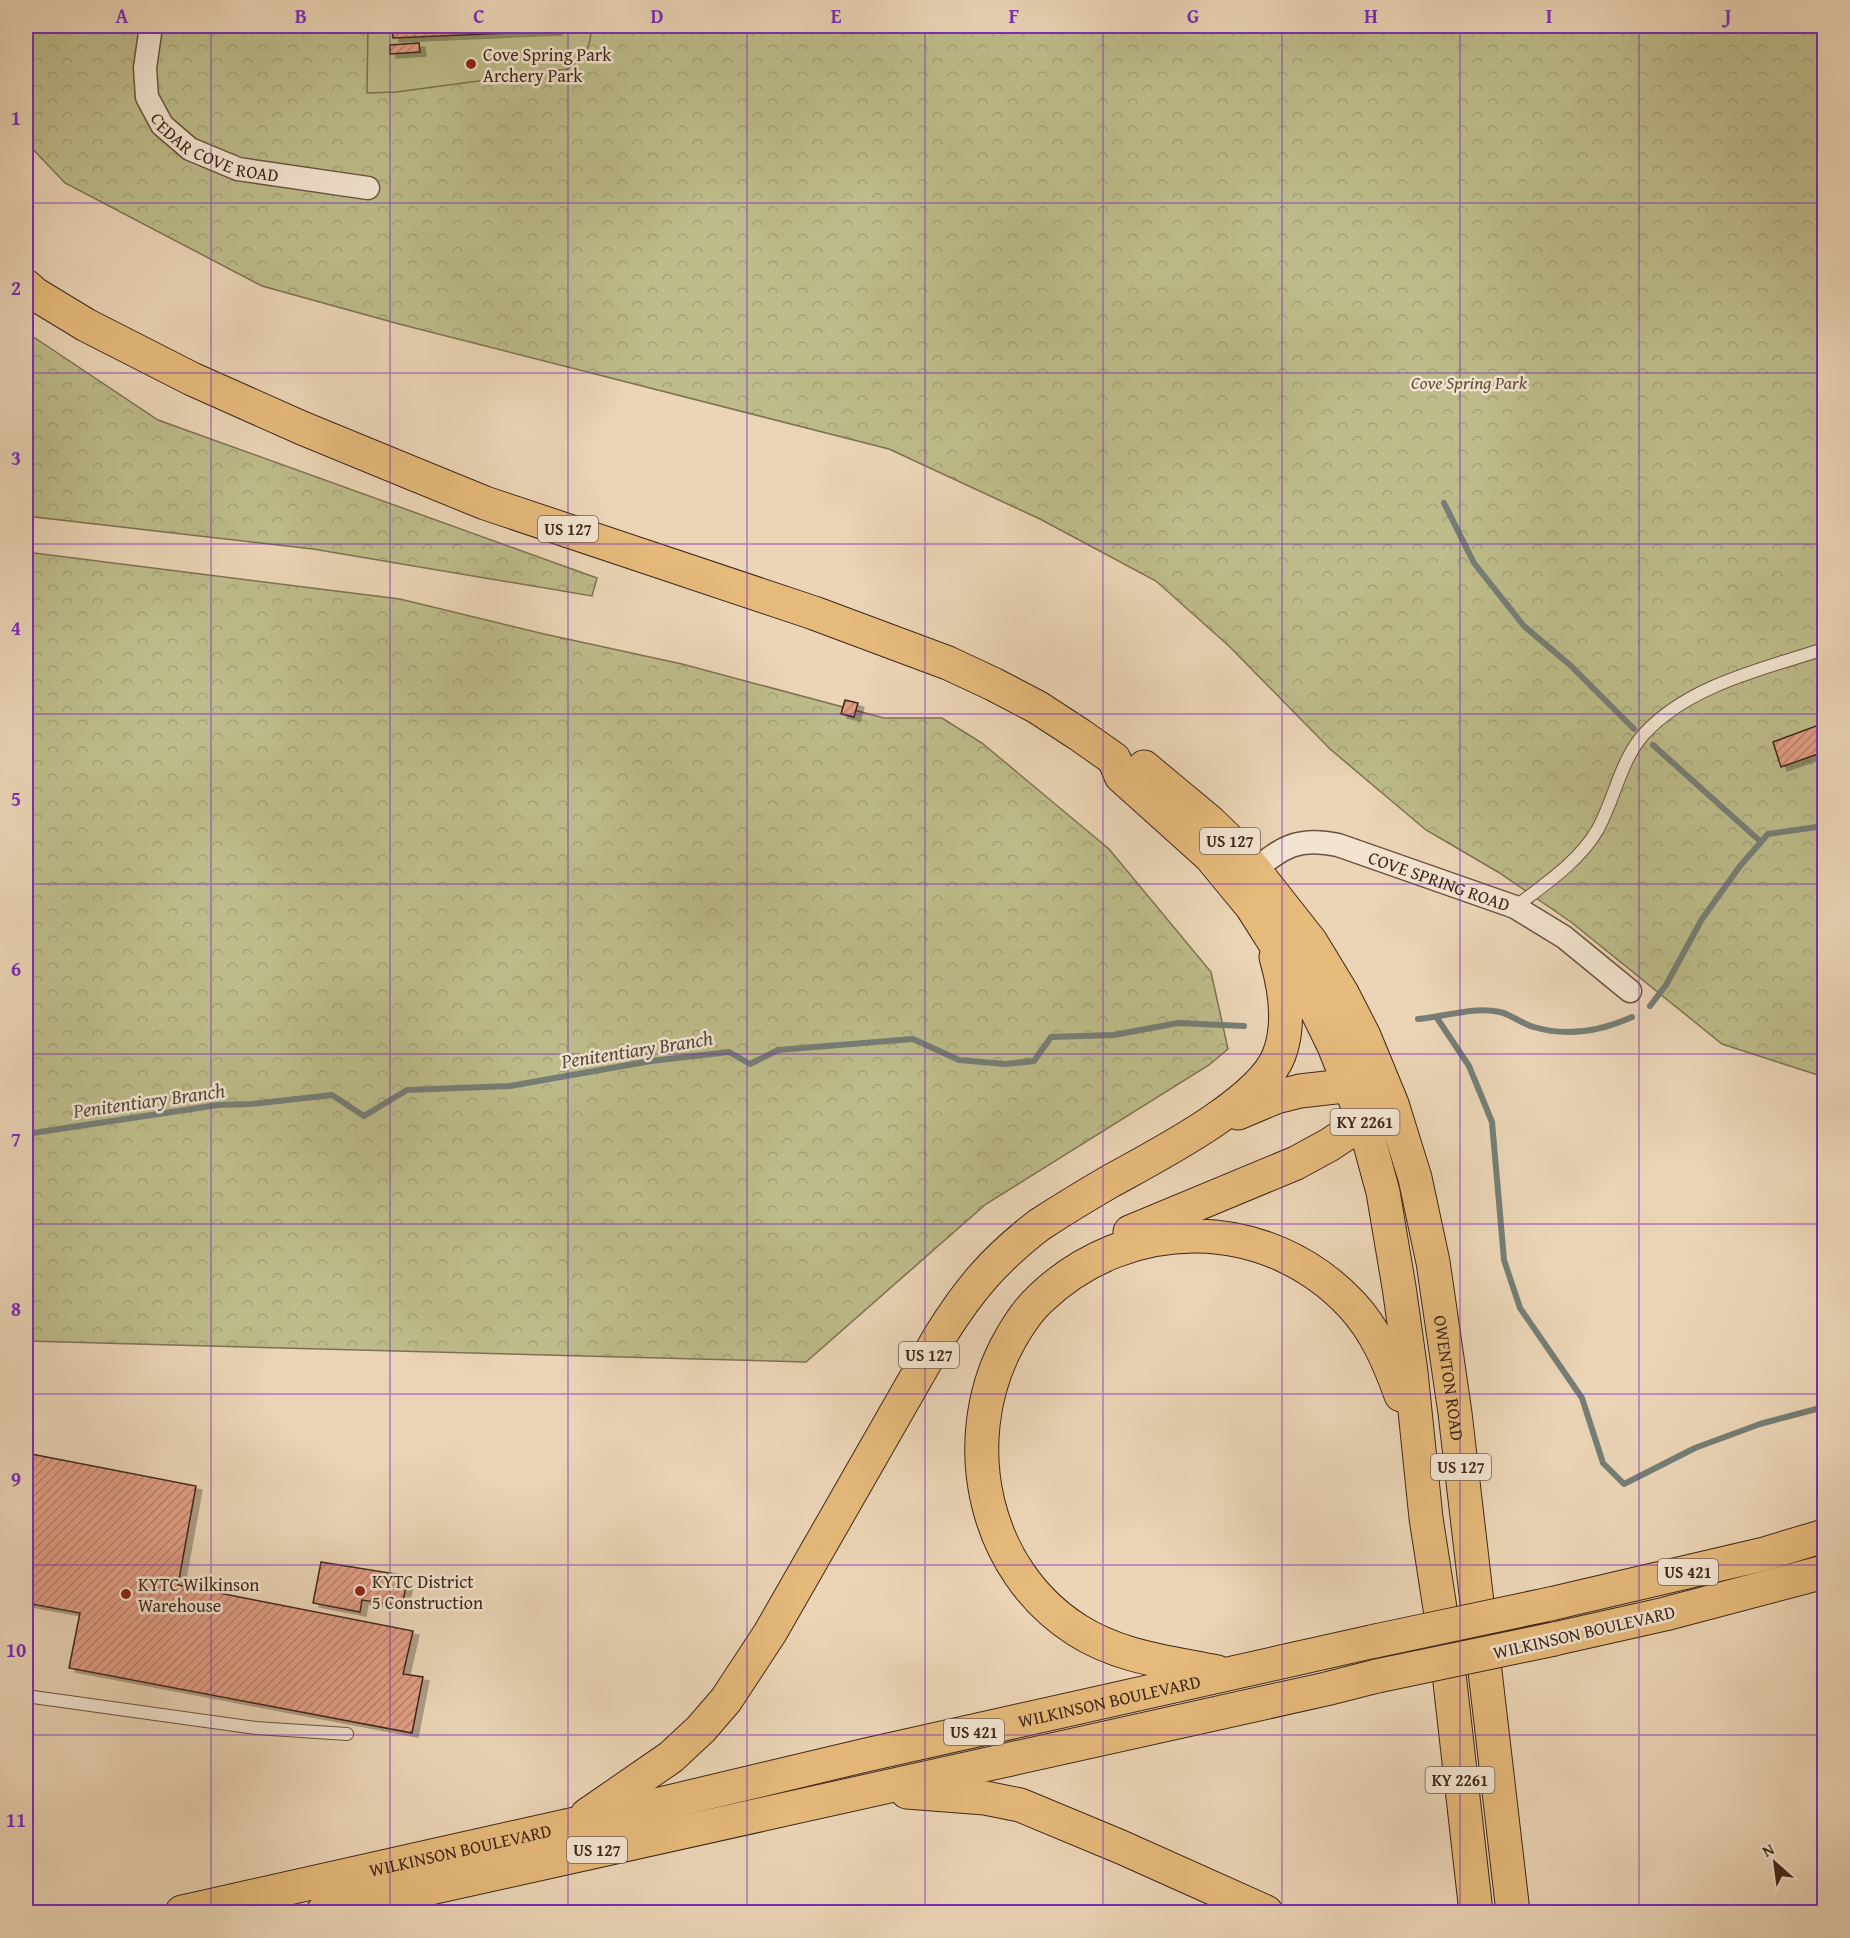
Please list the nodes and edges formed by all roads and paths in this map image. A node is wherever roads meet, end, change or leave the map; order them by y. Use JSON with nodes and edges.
{"nodes":[{"id":1,"x":152,"y":26,"type":"edge"},
{"id":2,"x":368,"y":188,"type":"dead end"},
{"id":3,"x":26,"y":286,"type":"edge"},
{"id":4,"x":1824,"y":649,"type":"edge"},
{"id":5,"x":1245,"y":877,"type":"junction"},
{"id":6,"x":1515,"y":907,"type":"junction"},
{"id":7,"x":1267,"y":929,"type":"junction"},
{"id":8,"x":1630,"y":990,"type":"dead end"},
{"id":9,"x":1349,"y":1085,"type":"junction"},
{"id":10,"x":1388,"y":1093,"type":"junction"},
{"id":11,"x":1364,"y":1122,"type":"junction"},
{"id":12,"x":1204,"y":1126,"type":"junction"},
{"id":13,"x":1040,"y":1299,"type":"junction"},
{"id":14,"x":1418,"y":1440,"type":"junction"},
{"id":15,"x":1824,"y":1536,"type":"edge"},
{"id":16,"x":1824,"y":1572,"type":"edge"},
{"id":17,"x":1230,"y":1674,"type":"junction"},
{"id":18,"x":26,"y":1696,"type":"edge"},
{"id":19,"x":346,"y":1734,"type":"dead end"},
{"id":20,"x":872,"y":1790,"type":"junction"},
{"id":21,"x":573,"y":1824,"type":"junction"},
{"id":22,"x":182,"y":1912,"type":"edge"},
{"id":23,"x":323,"y":1912,"type":"edge"},
{"id":24,"x":1266,"y":1912,"type":"edge"},
{"id":25,"x":1476,"y":1912,"type":"edge"},
{"id":26,"x":1513,"y":1912,"type":"edge"}],
"edges":[{"from":1,"to":2,"type":"street","name":"CEDAR COVE ROAD"},
{"from":3,"to":5,"type":"highway","number":"US 127"},
{"from":4,"to":6,"type":"lane"},
{"from":5,"to":6,"type":"street","name":"COVE SPRING ROAD"},
{"from":5,"to":7,"type":"highway","number":"US 127"},
{"from":5,"to":10,"type":"highway","number":"US 127"},
{"from":6,"to":8,"type":"street","name":"COVE SPRING ROAD"},
{"from":7,"to":9,"type":"highway","number":"KY 2261"},
{"from":7,"to":12,"type":"highway","number":"US 127"},
{"from":9,"to":10,"type":"highway"},
{"from":9,"to":11,"type":"highway","number":"KY 2261"},
{"from":9,"to":12,"type":"highway"},
{"from":10,"to":11,"type":"highway"},
{"from":10,"to":26,"type":"highway","name":"OWENTON ROAD","number":"US 127"},
{"from":11,"to":13,"type":"highway"},
{"from":11,"to":14,"type":"highway","number":"KY 2261"},
{"from":12,"to":21,"type":"highway","number":"US 127"},
{"from":13,"to":14,"type":"highway"},
{"from":13,"to":17,"type":"highway"},
{"from":14,"to":25,"type":"highway","number":"KY 2261"},
{"from":15,"to":17,"type":"highway","name":"WILKINSON BOULEVARD","number":"US 421","bridge":true},
{"from":16,"to":20,"type":"highway","name":"WILKINSON BOULEVARD","number":"US 421","bridge":true},
{"from":17,"to":21,"type":"highway","name":"WILKINSON BOULEVARD","number":"US 421"},
{"from":18,"to":19,"type":"lane"},
{"from":20,"to":23,"type":"highway","name":"WILKINSON BOULEVARD","number":"US 127"},
{"from":20,"to":24,"type":"highway","number":"US 127"},
{"from":21,"to":22,"type":"highway","name":"WILKINSON BOULEVARD","number":"US 127"}]}
